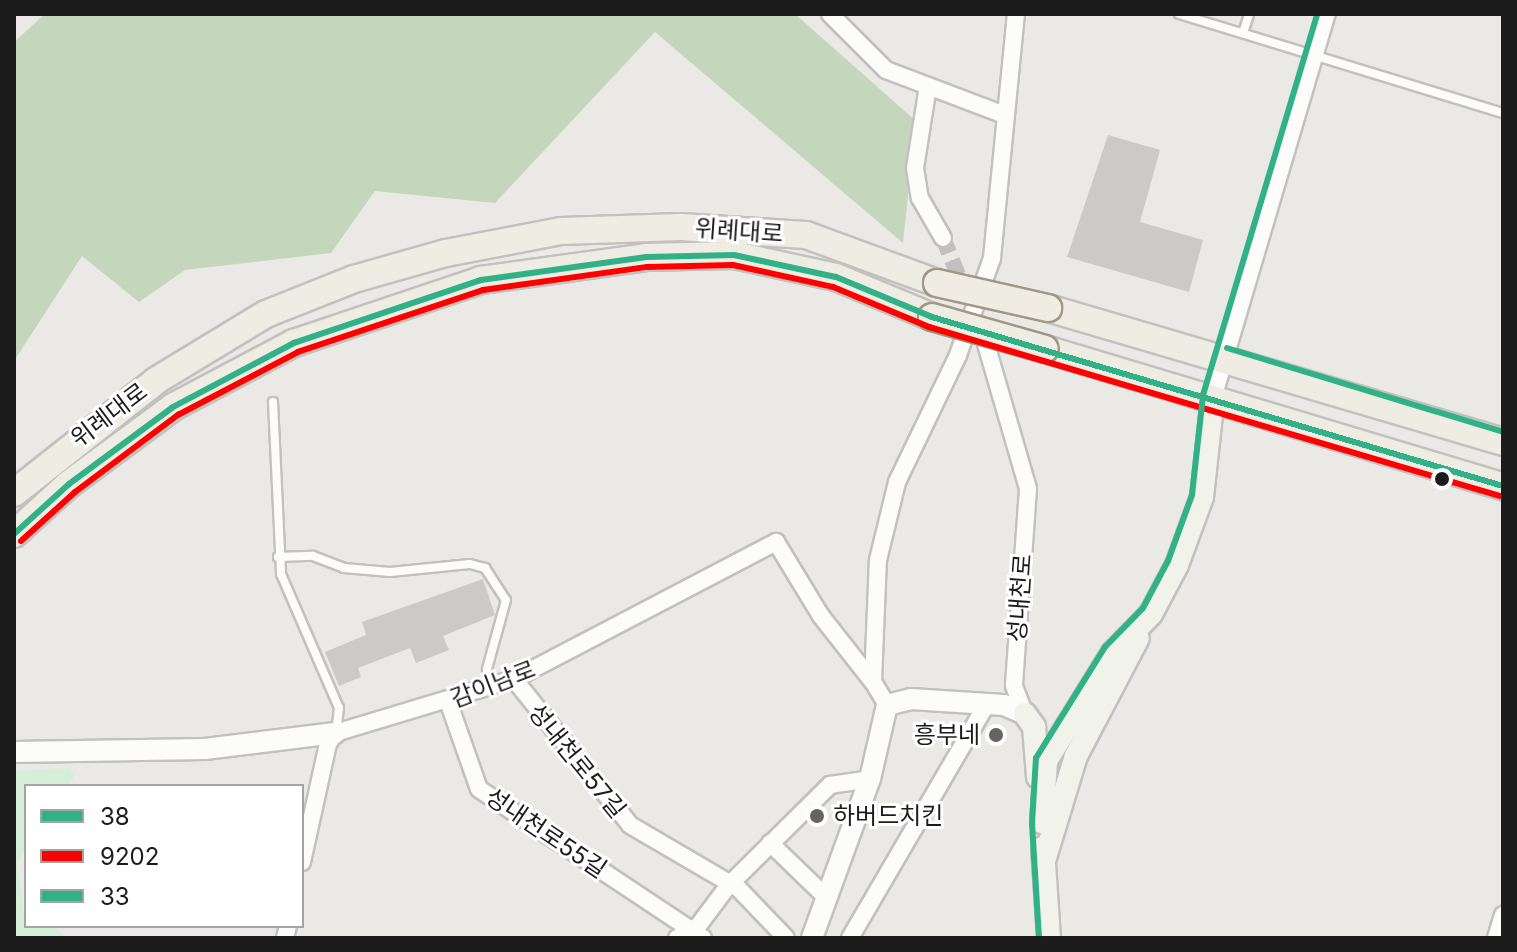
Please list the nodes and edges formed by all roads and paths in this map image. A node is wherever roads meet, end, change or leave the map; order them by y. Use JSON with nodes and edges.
{"nodes":[{"id":1,"x":830,"y":14,"type":"edge"},
{"id":2,"x":1016,"y":14,"type":"edge"},
{"id":3,"x":1179,"y":14,"type":"edge"},
{"id":4,"x":1249,"y":14,"type":"edge"},
{"id":5,"x":1327,"y":14,"type":"edge"},
{"id":6,"x":1243,"y":33,"type":"junction"},
{"id":7,"x":1315,"y":57,"type":"junction"},
{"id":8,"x":928,"y":86,"type":"junction"},
{"id":9,"x":1503,"y":113,"type":"edge"},
{"id":10,"x":1002,"y":114,"type":"junction"},
{"id":11,"x":943,"y":238,"type":"tunnel mouth"},
{"id":12,"x":986,"y":344,"type":"dead end"},
{"id":13,"x":1224,"y":358,"type":"junction"},
{"id":14,"x":1213,"y":398,"type":"junction"},
{"id":15,"x":273,"y":402,"type":"dead end"},
{"id":16,"x":1503,"y":442,"type":"edge"},
{"id":17,"x":1503,"y":486,"type":"edge"},
{"id":18,"x":14,"y":493,"type":"edge"},
{"id":19,"x":14,"y":534,"type":"edge"},
{"id":20,"x":278,"y":557,"type":"junction"},
{"id":21,"x":1151,"y":614,"type":"junction"},
{"id":22,"x":514,"y":679,"type":"junction"},
{"id":23,"x":873,"y":682,"type":"junction"},
{"id":24,"x":489,"y":688,"type":"junction"},
{"id":25,"x":448,"y":701,"type":"junction"},
{"id":26,"x":987,"y":704,"type":"junction"},
{"id":27,"x":887,"y":705,"type":"junction"},
{"id":28,"x":1025,"y":714,"type":"junction"},
{"id":29,"x":335,"y":733,"type":"junction"},
{"id":30,"x":14,"y":752,"type":"edge"},
{"id":31,"x":870,"y":779,"type":"junction"},
{"id":32,"x":1042,"y":822,"type":"junction"},
{"id":33,"x":770,"y":843,"type":"junction"},
{"id":34,"x":304,"y":853,"type":"edge"},
{"id":35,"x":1044,"y":861,"type":"junction"},
{"id":36,"x":728,"y":886,"type":"junction"},
{"id":37,"x":827,"y":898,"type":"junction"},
{"id":38,"x":1503,"y":915,"type":"edge"},
{"id":39,"x":690,"y":935,"type":"edge"},
{"id":40,"x":786,"y":938,"type":"edge"},
{"id":41,"x":812,"y":938,"type":"edge"},
{"id":42,"x":850,"y":938,"type":"edge"},
{"id":43,"x":1049,"y":938,"type":"edge"},
{"id":44,"x":1496,"y":938,"type":"edge"}],
"edges":[{"from":1,"to":8,"type":"street"},
{"from":2,"to":10,"type":"street"},
{"from":3,"to":6,"type":"lane"},
{"from":4,"to":6,"type":"lane"},
{"from":5,"to":7,"type":"street"},
{"from":6,"to":7,"type":"lane"},
{"from":7,"to":9,"type":"lane"},
{"from":7,"to":13,"type":"street"},
{"from":8,"to":10,"type":"street"},
{"from":8,"to":11,"type":"street"},
{"from":10,"to":23,"type":"street"},
{"from":12,"to":28,"type":"street","name":"성내천로"},
{"from":13,"to":14,"type":"street"},
{"from":13,"to":16,"type":"main road","name":"위례대로"},
{"from":13,"to":18,"type":"main road","name":"위례대로","bridge":true},
{"from":14,"to":17,"type":"main road","name":"위례대로"},
{"from":14,"to":19,"type":"main road","name":"위례대로","bridge":true},
{"from":14,"to":21,"type":"main road"},
{"from":15,"to":20,"type":"lane"},
{"from":20,"to":24,"type":"lane"},
{"from":20,"to":29,"type":"lane"},
{"from":21,"to":32,"type":"main road"},
{"from":21,"to":35,"type":"main road"},
{"from":22,"to":23,"type":"street","name":"감이남로"},
{"from":22,"to":24,"type":"street","name":"감이남로"},
{"from":22,"to":36,"type":"street","name":"성내천로57길"},
{"from":23,"to":27,"type":"street"},
{"from":24,"to":25,"type":"street","name":"감이남로"},
{"from":25,"to":29,"type":"street","name":"감이남로"},
{"from":25,"to":39,"type":"street","name":"성내천로55길"},
{"from":26,"to":27,"type":"street"},
{"from":26,"to":28,"type":"street"},
{"from":26,"to":42,"type":"street"},
{"from":27,"to":31,"type":"street"},
{"from":28,"to":32,"type":"main road"},
{"from":29,"to":30,"type":"street","name":"감이남로"},
{"from":29,"to":34,"type":"street"},
{"from":31,"to":33,"type":"street"},
{"from":31,"to":37,"type":"street"},
{"from":32,"to":35,"type":"main road"},
{"from":33,"to":36,"type":"street"},
{"from":33,"to":37,"type":"street"},
{"from":35,"to":43,"type":"main road"},
{"from":36,"to":39,"type":"street","name":"성내천로55길"},
{"from":36,"to":40,"type":"street","name":"성내천로57길"},
{"from":37,"to":41,"type":"street"},
{"from":38,"to":44,"type":"street"}]}
